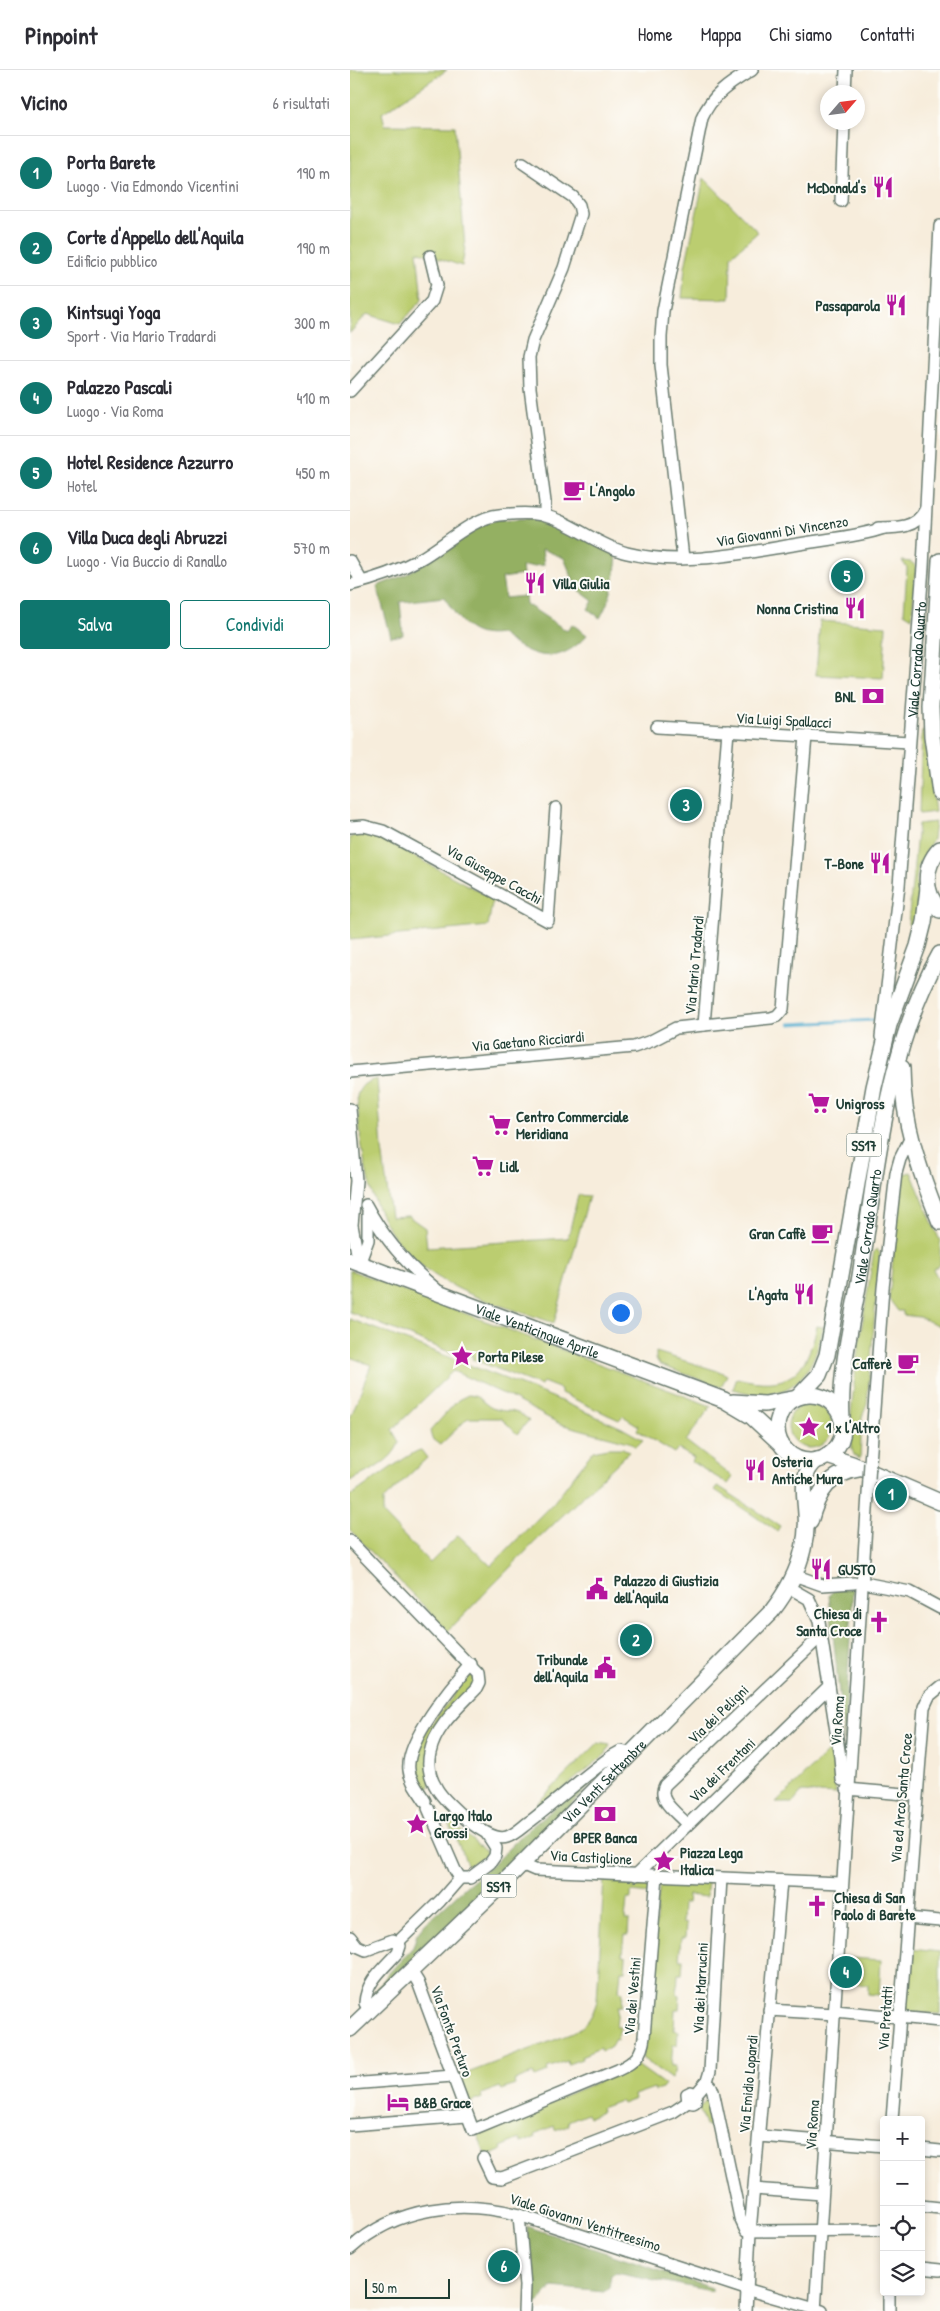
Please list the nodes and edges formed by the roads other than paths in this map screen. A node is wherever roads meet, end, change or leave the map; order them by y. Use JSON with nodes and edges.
{"nodes":[{"id":1,"x":752,"y":70,"type":"edge"},
{"id":2,"x":846,"y":70,"type":"edge"},
{"id":3,"x":845,"y":85,"type":"edge"},
{"id":4,"x":844,"y":130,"type":"edge"},
{"id":5,"x":523,"y":163,"type":"dead end"},
{"id":6,"x":841,"y":201,"type":"dead end"},
{"id":7,"x":940,"y":226,"type":"edge"},
{"id":8,"x":430,"y":256,"type":"dead end"},
{"id":9,"x":350,"y":391,"type":"edge"},
{"id":10,"x":925,"y":509,"type":"junction"},
{"id":11,"x":545,"y":516,"type":"junction"},
{"id":12,"x":903,"y":527,"type":"junction"},
{"id":13,"x":923,"y":545,"type":"junction"},
{"id":14,"x":684,"y":558,"type":"junction"},
{"id":15,"x":350,"y":561,"type":"edge"},
{"id":16,"x":940,"y":561,"type":"edge"},
{"id":17,"x":362,"y":582,"type":"junction"},
{"id":18,"x":350,"y":585,"type":"edge"},
{"id":19,"x":657,"y":727,"type":"dead end"},
{"id":20,"x":728,"y":731,"type":"junction"},
{"id":21,"x":806,"y":736,"type":"junction"},
{"id":22,"x":909,"y":742,"type":"junction"},
{"id":23,"x":940,"y":793,"type":"edge"},
{"id":24,"x":556,"y":808,"type":"dead end"},
{"id":25,"x":350,"y":827,"type":"edge"},
{"id":26,"x":939,"y":849,"type":"edge"},
{"id":27,"x":928,"y":888,"type":"junction"},
{"id":28,"x":940,"y":910,"type":"edge"},
{"id":29,"x":940,"y":954,"type":"edge"},
{"id":30,"x":704,"y":1025,"type":"junction"},
{"id":31,"x":905,"y":1039,"type":"junction"},
{"id":32,"x":879,"y":1064,"type":"junction"},
{"id":33,"x":350,"y":1072,"type":"edge"},
{"id":34,"x":350,"y":1109,"type":"edge"},
{"id":35,"x":911,"y":1137,"type":"junction"},
{"id":36,"x":356,"y":1172,"type":"junction"},
{"id":37,"x":366,"y":1205,"type":"junction"},
{"id":38,"x":352,"y":1207,"type":"edge"},
{"id":39,"x":940,"y":1222,"type":"edge"},
{"id":40,"x":355,"y":1262,"type":"edge"},
{"id":41,"x":445,"y":1297,"type":"junction"},
{"id":42,"x":795,"y":1398,"type":"junction"},
{"id":43,"x":724,"y":1400,"type":"junction"},
{"id":44,"x":842,"y":1419,"type":"junction"},
{"id":45,"x":783,"y":1447,"type":"junction"},
{"id":46,"x":822,"y":1458,"type":"junction"},
{"id":47,"x":867,"y":1470,"type":"junction"},
{"id":48,"x":805,"y":1502,"type":"junction"},
{"id":49,"x":940,"y":1502,"type":"edge"},
{"id":50,"x":805,"y":1540,"type":"junction"},
{"id":51,"x":350,"y":1541,"type":"edge"},
{"id":52,"x":791,"y":1581,"type":"junction"},
{"id":53,"x":854,"y":1583,"type":"dead end"},
{"id":54,"x":869,"y":1584,"type":"dead end"},
{"id":55,"x":827,"y":1585,"type":"junction"},
{"id":56,"x":940,"y":1608,"type":"edge"},
{"id":57,"x":816,"y":1611,"type":"junction"},
{"id":58,"x":822,"y":1635,"type":"junction"},
{"id":59,"x":471,"y":1664,"type":"junction"},
{"id":60,"x":829,"y":1687,"type":"junction"},
{"id":61,"x":940,"y":1687,"type":"edge"},
{"id":62,"x":630,"y":1753,"type":"junction"},
{"id":63,"x":847,"y":1792,"type":"junction"},
{"id":64,"x":916,"y":1794,"type":"junction"},
{"id":65,"x":441,"y":1795,"type":"junction"},
{"id":66,"x":427,"y":1804,"type":"junction"},
{"id":67,"x":682,"y":1825,"type":"junction"},
{"id":68,"x":487,"y":1834,"type":"junction"},
{"id":69,"x":521,"y":1864,"type":"junction"},
{"id":70,"x":636,"y":1874,"type":"junction"},
{"id":71,"x":657,"y":1875,"type":"junction"},
{"id":72,"x":460,"y":1878,"type":"junction"},
{"id":73,"x":721,"y":1878,"type":"junction"},
{"id":74,"x":781,"y":1881,"type":"junction"},
{"id":75,"x":841,"y":1883,"type":"junction"},
{"id":76,"x":907,"y":1918,"type":"junction"},
{"id":77,"x":940,"y":1921,"type":"edge"},
{"id":78,"x":350,"y":1937,"type":"edge"},
{"id":79,"x":398,"y":1942,"type":"junction"},
{"id":80,"x":411,"y":1971,"type":"junction"},
{"id":81,"x":770,"y":2010,"type":"junction"},
{"id":82,"x":369,"y":2011,"type":"junction"},
{"id":83,"x":835,"y":2013,"type":"junction"},
{"id":84,"x":900,"y":2016,"type":"junction"},
{"id":85,"x":940,"y":2021,"type":"edge"},
{"id":86,"x":350,"y":2029,"type":"edge"},
{"id":87,"x":453,"y":2076,"type":"junction"},
{"id":88,"x":706,"y":2083,"type":"junction"},
{"id":89,"x":350,"y":2084,"type":"edge"},
{"id":90,"x":467,"y":2116,"type":"junction"},
{"id":91,"x":892,"y":2116,"type":"edge"},
{"id":92,"x":350,"y":2126,"type":"edge"},
{"id":93,"x":473,"y":2130,"type":"joint"},
{"id":94,"x":759,"y":2136,"type":"junction"},
{"id":95,"x":825,"y":2143,"type":"junction"},
{"id":96,"x":880,"y":2146,"type":"edge"},
{"id":97,"x":925,"y":2150,"type":"edge"},
{"id":98,"x":940,"y":2151,"type":"edge"},
{"id":99,"x":483,"y":2158,"type":"dead end"},
{"id":100,"x":754,"y":2189,"type":"junction"},
{"id":101,"x":822,"y":2194,"type":"junction"},
{"id":102,"x":925,"y":2206,"type":"edge"},
{"id":103,"x":940,"y":2208,"type":"edge"},
{"id":104,"x":519,"y":2215,"type":"junction"},
{"id":105,"x":880,"y":2230,"type":"edge"},
{"id":106,"x":820,"y":2231,"type":"junction"},
{"id":107,"x":750,"y":2232,"type":"junction"},
{"id":108,"x":350,"y":2249,"type":"edge"},
{"id":109,"x":925,"y":2268,"type":"edge"},
{"id":110,"x":939,"y":2270,"type":"edge"},
{"id":111,"x":749,"y":2290,"type":"junction"},
{"id":112,"x":889,"y":2296,"type":"edge"},
{"id":113,"x":817,"y":2310,"type":"edge"},
{"id":114,"x":524,"y":2311,"type":"edge"},
{"id":115,"x":746,"y":2311,"type":"edge"},
{"id":116,"x":888,"y":2311,"type":"edge"}],
"edges":[{"from":1,"to":14,"type":"street"},
{"from":2,"to":3,"type":"street"},
{"from":4,"to":6,"type":"street"},
{"from":5,"to":11,"type":"street"},
{"from":7,"to":10,"type":"street","name":"Viale Corrado Quarto"},
{"from":8,"to":9,"type":"street"},
{"from":10,"to":12,"type":"street"},
{"from":10,"to":13,"type":"street","name":"Viale Corrado Quarto"},
{"from":11,"to":14,"type":"street","name":"Via Giovanni Di Vincenzo"},
{"from":11,"to":17,"type":"street","name":"Via Giovanni Di Vincenzo"},
{"from":12,"to":13,"type":"street"},
{"from":12,"to":14,"type":"street","name":"Via Giovanni Di Vincenzo"},
{"from":13,"to":22,"type":"street","name":"Viale Corrado Quarto"},
{"from":15,"to":17,"type":"street"},
{"from":16,"to":23,"type":"main road","name":"Viale Corrado Quarto"},
{"from":17,"to":18,"type":"street","name":"Via Giovanni Di Vincenzo"},
{"from":19,"to":20,"type":"street","name":"Via Luigi Spallacci"},
{"from":20,"to":21,"type":"street","name":"Via Luigi Spallacci"},
{"from":20,"to":30,"type":"street","name":"Via Mario Tradardi"},
{"from":21,"to":22,"type":"street","name":"Via Luigi Spallacci"},
{"from":21,"to":30,"type":"street","name":"Via Mario Tradardi"},
{"from":22,"to":32,"type":"street","name":"Viale Corrado Quarto"},
{"from":24,"to":25,"type":"street","name":"Via Giuseppe Cacchi"},
{"from":26,"to":27,"type":"main road","number":"SS17"},
{"from":27,"to":28,"type":"main road"},
{"from":27,"to":32,"type":"main road","name":"Viale Corrado Quarto","number":"SS17"},
{"from":29,"to":31,"type":"main road","name":"Viale Corrado Quarto","number":"SS17"},
{"from":30,"to":33,"type":"street","name":"Via Gaetano Ricciardi"},
{"from":31,"to":35,"type":"main road"},
{"from":31,"to":44,"type":"main road","name":"Viale Corrado Quarto","number":"SS17"},
{"from":32,"to":42,"type":"main road","name":"Viale Corrado Quarto","number":"SS17"},
{"from":34,"to":36,"type":"street"},
{"from":35,"to":39,"type":"main road"},
{"from":35,"to":47,"type":"street","name":"Via Roma"},
{"from":36,"to":37,"type":"street"},
{"from":36,"to":38,"type":"street"},
{"from":37,"to":40,"type":"street"},
{"from":37,"to":41,"type":"street"},
{"from":38,"to":40,"type":"street"},
{"from":40,"to":41,"type":"main road","name":"Viale Venticinque Aprile"},
{"from":41,"to":43,"type":"main road","name":"Viale Venticinque Aprile"},
{"from":42,"to":43,"type":"main road","name":"Viale Venticinque Aprile"},
{"from":42,"to":44,"type":"main road"},
{"from":42,"to":45,"type":"main road"},
{"from":43,"to":45,"type":"main road","name":"Viale Venticinque Aprile"},
{"from":44,"to":46,"type":"main road"},
{"from":45,"to":46,"type":"main road"},
{"from":45,"to":48,"type":"main road","name":"Via Venti Settembre","number":"SS17"},
{"from":46,"to":47,"type":"main road"},
{"from":46,"to":48,"type":"main road","name":"Via Venti Settembre","number":"SS17"},
{"from":47,"to":49,"type":"main road"},
{"from":47,"to":50,"type":"main road"},
{"from":47,"to":63,"type":"street","name":"Via Roma"},
{"from":48,"to":50,"type":"main road","name":"Via Venti Settembre","number":"SS17"},
{"from":50,"to":52,"type":"main road","name":"Via Venti Settembre","number":"SS17"},
{"from":51,"to":59,"type":"street"},
{"from":52,"to":55,"type":"street"},
{"from":52,"to":57,"type":"street"},
{"from":52,"to":62,"type":"main road","name":"Via Venti Settembre","number":"SS17"},
{"from":53,"to":55,"type":"street"},
{"from":54,"to":56,"type":"street"},
{"from":55,"to":57,"type":"street"},
{"from":57,"to":58,"type":"street"},
{"from":58,"to":60,"type":"street"},
{"from":58,"to":67,"type":"street","name":"Via dei Peligni"},
{"from":59,"to":65,"type":"street"},
{"from":59,"to":66,"type":"street"},
{"from":60,"to":63,"type":"street"},
{"from":60,"to":67,"type":"street","name":"Via dei Frentani"},
{"from":61,"to":64,"type":"street","name":"Via ed Arco Santa Croce"},
{"from":62,"to":68,"type":"street"},
{"from":62,"to":69,"type":"main road","name":"Via Venti Settembre","number":"SS17"},
{"from":63,"to":64,"type":"street"},
{"from":63,"to":75,"type":"street","name":"Via Roma"},
{"from":64,"to":76,"type":"street","name":"Via ed Arco Santa Croce"},
{"from":65,"to":66,"type":"street"},
{"from":65,"to":68,"type":"street"},
{"from":66,"to":72,"type":"street"},
{"from":67,"to":70,"type":"street","name":"Via dei Frentani"},
{"from":68,"to":72,"type":"street"},
{"from":69,"to":70,"type":"street","name":"Via Castiglione"},
{"from":69,"to":80,"type":"main road","name":"Via Venti Settembre","number":"SS17"},
{"from":70,"to":71,"type":"street","name":"Via Castiglione"},
{"from":71,"to":73,"type":"street","name":"Via Castiglione"},
{"from":71,"to":93,"type":"street","name":"Via dei Vestini"},
{"from":72,"to":79,"type":"street"},
{"from":73,"to":74,"type":"street","name":"Via Castiglione"},
{"from":73,"to":88,"type":"street","name":"Via dei Marrucini"},
{"from":74,"to":75,"type":"street","name":"Via Castiglione"},
{"from":74,"to":81,"type":"street","name":"Via Emidio Lopardi"},
{"from":75,"to":83,"type":"street","name":"Via Roma"},
{"from":76,"to":77,"type":"street"},
{"from":76,"to":84,"type":"street","name":"Via Pretatti"},
{"from":78,"to":79,"type":"street"},
{"from":79,"to":82,"type":"street"},
{"from":80,"to":82,"type":"main road","name":"Via Venti Settembre","number":"SS17"},
{"from":80,"to":87,"type":"street","name":"Via Fonte Preturo"},
{"from":81,"to":83,"type":"street"},
{"from":81,"to":94,"type":"street","name":"Via Emidio Lopardi"},
{"from":82,"to":86,"type":"main road","name":"Via Venti Settembre","number":"SS17"},
{"from":83,"to":84,"type":"street"},
{"from":83,"to":95,"type":"street","name":"Via Roma"},
{"from":84,"to":85,"type":"street"},
{"from":84,"to":91,"type":"street","name":"Via Pretatti"},
{"from":87,"to":89,"type":"street"},
{"from":87,"to":90,"type":"street","name":"Via Fonte Preturo"},
{"from":88,"to":99,"type":"street"},
{"from":88,"to":107,"type":"street"},
{"from":90,"to":92,"type":"street"},
{"from":90,"to":93,"type":"street","name":"Via Fonte Preturo"},
{"from":94,"to":95,"type":"street"},
{"from":94,"to":100,"type":"street","name":"Via Emidio Lopardi"},
{"from":95,"to":96,"type":"street"},
{"from":95,"to":101,"type":"street","name":"Via Roma"},
{"from":97,"to":98,"type":"street"},
{"from":100,"to":101,"type":"street"},
{"from":100,"to":107,"type":"street","name":"Via Emidio Lopardi"},
{"from":101,"to":106,"type":"street","name":"Via Roma"},
{"from":102,"to":103,"type":"street"},
{"from":104,"to":108,"type":"street","name":"Viale Giovanni Ventitreesimo"},
{"from":104,"to":111,"type":"street","name":"Viale Giovanni Ventitreesimo"},
{"from":104,"to":114,"type":"street"},
{"from":105,"to":106,"type":"street"},
{"from":106,"to":107,"type":"street"},
{"from":106,"to":113,"type":"street","name":"Via Roma"},
{"from":107,"to":111,"type":"street","name":"Via Emidio Lopardi"},
{"from":109,"to":110,"type":"street"},
{"from":111,"to":113,"type":"street","name":"Viale Giovanni Ventitreesimo"},
{"from":111,"to":115,"type":"street","name":"Via Emidio Lopardi"},
{"from":112,"to":116,"type":"street"}]}
